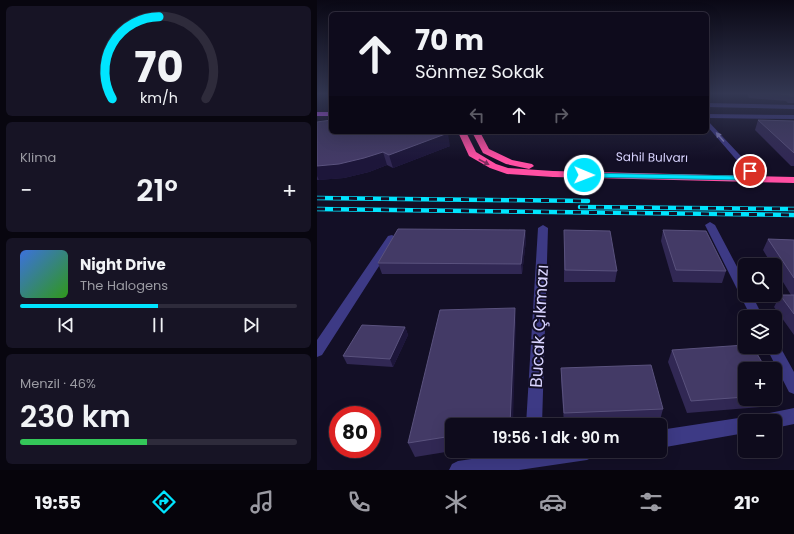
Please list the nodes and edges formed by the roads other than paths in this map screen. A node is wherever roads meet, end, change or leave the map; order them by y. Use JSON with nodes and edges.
{"nodes":[{"id":1,"x":709,"y":116,"type":"edge"},
{"id":2,"x":794,"y":117,"type":"edge"},
{"id":3,"x":709,"y":124,"type":"edge"},
{"id":4,"x":463,"y":134,"type":"edge"},
{"id":5,"x":477,"y":134,"type":"edge"},
{"id":6,"x":750,"y":171,"type":"junction"},
{"id":7,"x":794,"y":172,"type":"edge"},
{"id":8,"x":719,"y":178,"type":"junction"},
{"id":9,"x":794,"y":180,"type":"edge"},
{"id":10,"x":710,"y":225,"type":"dead end"},
{"id":11,"x":543,"y":228,"type":"dead end"},
{"id":12,"x":392,"y":238,"type":"edge"},
{"id":13,"x":738,"y":279,"type":"edge"},
{"id":14,"x":317,"y":351,"type":"edge"},
{"id":15,"x":777,"y":354,"type":"edge"},
{"id":16,"x":794,"y":387,"type":"edge"},
{"id":17,"x":794,"y":416,"type":"edge"},
{"id":18,"x":535,"y":418,"type":"edge"},
{"id":19,"x":782,"y":418,"type":"edge"},
{"id":20,"x":738,"y":426,"type":"edge"},
{"id":21,"x":667,"y":438,"type":"edge"},
{"id":22,"x":522,"y":458,"type":"edge"},
{"id":23,"x":458,"y":470,"type":"edge"}],
"edges":[{"from":1,"to":2,"type":"street"},
{"from":6,"to":3,"type":"street","one_way":true},
{"from":4,"to":8,"type":"highway","name":"Sahil Bulvarı","one_way":true},
{"from":5,"to":6,"type":"highway","name":"Sahil Bulvarı"},
{"from":6,"to":7,"type":"highway","name":"Sahil Bulvarı"},
{"from":6,"to":8,"type":"street"},
{"from":8,"to":9,"type":"highway","name":"Sahil Bulvarı"},
{"from":10,"to":13,"type":"street"},
{"from":11,"to":18,"type":"street","name":"Bucak Çıkmazı"},
{"from":12,"to":14,"type":"street"},
{"from":15,"to":16,"type":"street"},
{"from":17,"to":19,"type":"street"},
{"from":20,"to":21,"type":"street"},
{"from":22,"to":23,"type":"street"}]}
